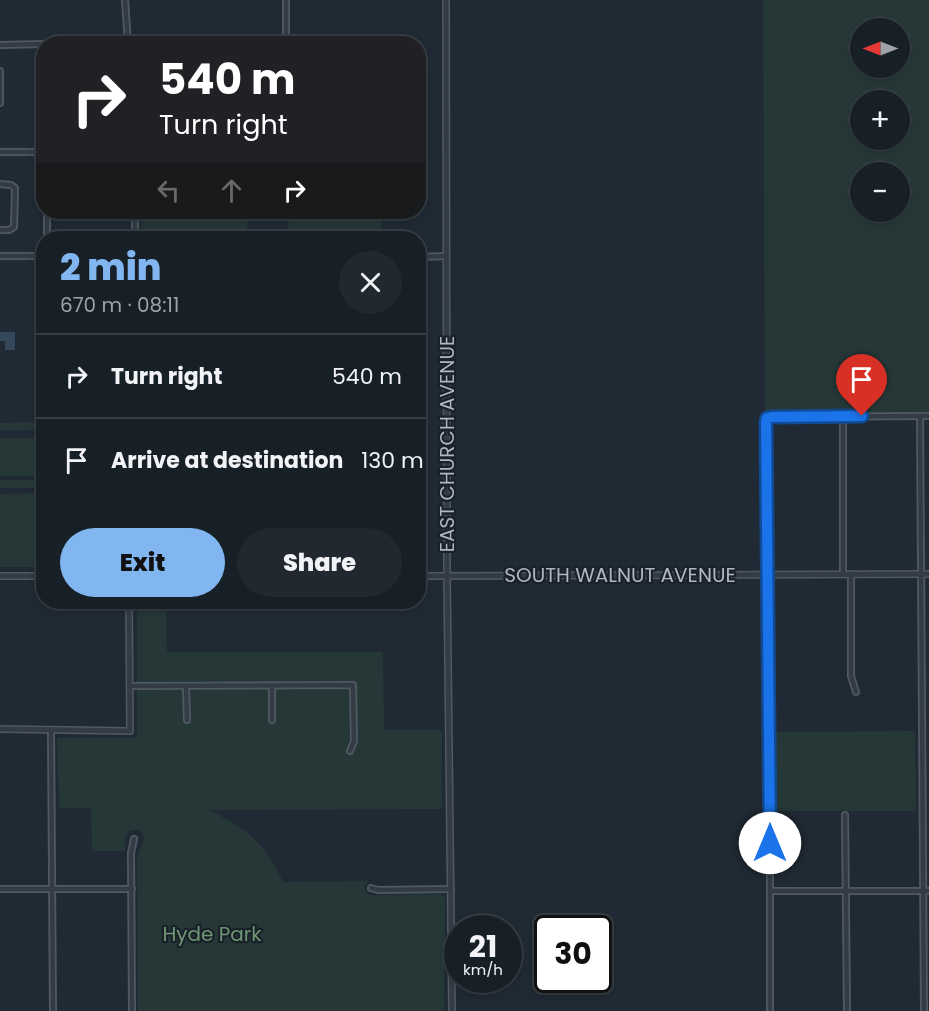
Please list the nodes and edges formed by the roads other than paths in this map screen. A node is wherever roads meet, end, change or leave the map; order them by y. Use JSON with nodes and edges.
{"nodes":[{"id":1,"x":125,"y":0,"type":"edge"},
{"id":2,"x":286,"y":0,"type":"edge"},
{"id":3,"x":446,"y":0,"type":"edge"},
{"id":4,"x":128,"y":36,"type":"edge"},
{"id":5,"x":286,"y":36,"type":"edge"},
{"id":6,"x":0,"y":45,"type":"edge"},
{"id":7,"x":36,"y":45,"type":"edge"},
{"id":8,"x":0,"y":71,"type":"edge"},
{"id":9,"x":0,"y":101,"type":"edge"},
{"id":10,"x":0,"y":152,"type":"edge"},
{"id":11,"x":36,"y":152,"type":"edge"},
{"id":12,"x":0,"y":184,"type":"edge"},
{"id":13,"x":0,"y":230,"type":"edge"},
{"id":14,"x":0,"y":256,"type":"edge"},
{"id":15,"x":33,"y":256,"type":"dead end"},
{"id":16,"x":446,"y":256,"type":"junction"},
{"id":17,"x":426,"y":257,"type":"edge"},
{"id":18,"x":843,"y":416,"type":"junction"},
{"id":19,"x":920,"y":416,"type":"junction"},
{"id":20,"x":929,"y":416,"type":"edge"},
{"id":21,"x":768,"y":574,"type":"junction"},
{"id":22,"x":843,"y":574,"type":"junction"},
{"id":23,"x":851,"y":574,"type":"junction"},
{"id":24,"x":921,"y":574,"type":"junction"},
{"id":25,"x":929,"y":574,"type":"edge"},
{"id":26,"x":0,"y":576,"type":"edge"},
{"id":27,"x":36,"y":576,"type":"edge"},
{"id":28,"x":426,"y":576,"type":"edge"},
{"id":29,"x":447,"y":576,"type":"junction"},
{"id":30,"x":129,"y":609,"type":"edge"},
{"id":31,"x":130,"y":686,"type":"junction"},
{"id":32,"x":272,"y":686,"type":"junction"},
{"id":33,"x":186,"y":687,"type":"junction"},
{"id":34,"x":856,"y":692,"type":"dead end"},
{"id":35,"x":187,"y":720,"type":"dead end"},
{"id":36,"x":272,"y":720,"type":"dead end"},
{"id":37,"x":0,"y":729,"type":"edge"},
{"id":38,"x":51,"y":731,"type":"junction"},
{"id":39,"x":926,"y":731,"type":"edge"},
{"id":40,"x":350,"y":751,"type":"dead end"},
{"id":41,"x":845,"y":815,"type":"dead end"},
{"id":42,"x":134,"y":839,"type":"dead end"},
{"id":43,"x":371,"y":888,"type":"dead end"},
{"id":44,"x":0,"y":889,"type":"edge"},
{"id":45,"x":51,"y":889,"type":"junction"},
{"id":46,"x":132,"y":889,"type":"junction"},
{"id":47,"x":451,"y":889,"type":"junction"},
{"id":48,"x":770,"y":891,"type":"junction"},
{"id":49,"x":846,"y":891,"type":"junction"},
{"id":50,"x":926,"y":891,"type":"edge"},
{"id":51,"x":53,"y":1011,"type":"edge"},
{"id":52,"x":132,"y":1011,"type":"edge"},
{"id":53,"x":452,"y":1011,"type":"edge"},
{"id":54,"x":770,"y":1011,"type":"edge"},
{"id":55,"x":847,"y":1011,"type":"edge"},
{"id":56,"x":924,"y":1011,"type":"edge"}],
"edges":[{"from":1,"to":4,"type":"street"},
{"from":2,"to":5,"type":"street"},
{"from":3,"to":16,"type":"street","name":"EAST CHURCH AVENUE"},
{"from":6,"to":7,"type":"street"},
{"from":8,"to":9,"type":"street"},
{"from":10,"to":11,"type":"street"},
{"from":12,"to":13,"type":"street"},
{"from":14,"to":15,"type":"street"},
{"from":16,"to":17,"type":"street"},
{"from":16,"to":29,"type":"street","name":"EAST CHURCH AVENUE"},
{"from":18,"to":19,"type":"street"},
{"from":18,"to":21,"type":"street"},
{"from":18,"to":22,"type":"street"},
{"from":19,"to":20,"type":"street"},
{"from":19,"to":24,"type":"street"},
{"from":21,"to":22,"type":"street","name":"SOUTH WALNUT AVENUE"},
{"from":21,"to":29,"type":"street","name":"SOUTH WALNUT AVENUE"},
{"from":21,"to":48,"type":"street"},
{"from":22,"to":23,"type":"street","name":"SOUTH WALNUT AVENUE"},
{"from":23,"to":24,"type":"street","name":"SOUTH WALNUT AVENUE"},
{"from":23,"to":34,"type":"street"},
{"from":24,"to":25,"type":"street","name":"SOUTH WALNUT AVENUE"},
{"from":24,"to":39,"type":"street"},
{"from":26,"to":27,"type":"street"},
{"from":28,"to":29,"type":"street","name":"SOUTH WALNUT AVENUE"},
{"from":29,"to":47,"type":"street","name":"EAST CHURCH AVENUE"},
{"from":30,"to":31,"type":"street"},
{"from":31,"to":33,"type":"street"},
{"from":31,"to":38,"type":"street"},
{"from":32,"to":33,"type":"street"},
{"from":32,"to":36,"type":"street"},
{"from":32,"to":40,"type":"street"},
{"from":33,"to":35,"type":"street"},
{"from":37,"to":38,"type":"street"},
{"from":38,"to":45,"type":"street"},
{"from":39,"to":50,"type":"street"},
{"from":41,"to":49,"type":"street"},
{"from":42,"to":46,"type":"street"},
{"from":43,"to":47,"type":"street"},
{"from":44,"to":45,"type":"street"},
{"from":45,"to":46,"type":"street"},
{"from":45,"to":51,"type":"street"},
{"from":46,"to":52,"type":"street"},
{"from":47,"to":53,"type":"street","name":"EAST CHURCH AVENUE"},
{"from":48,"to":49,"type":"street"},
{"from":48,"to":54,"type":"street"},
{"from":49,"to":50,"type":"street"},
{"from":49,"to":55,"type":"street"},
{"from":50,"to":56,"type":"street"}]}
